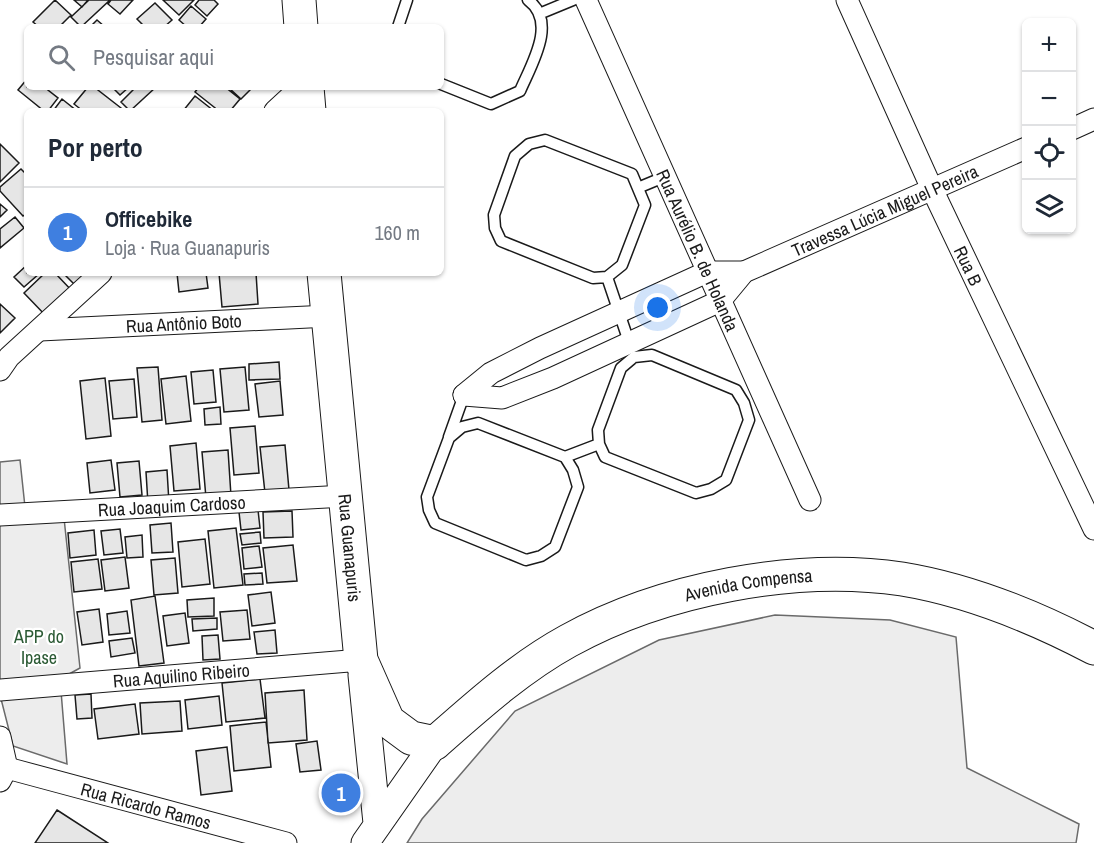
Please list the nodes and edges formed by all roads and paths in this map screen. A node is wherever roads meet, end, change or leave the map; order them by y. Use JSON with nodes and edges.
{"nodes":[{"id":1,"x":299,"y":0,"type":"edge"},
{"id":2,"x":407,"y":0,"type":"edge"},
{"id":3,"x":528,"y":0,"type":"edge"},
{"id":4,"x":573,"y":0,"type":"edge"},
{"id":5,"x":586,"y":0,"type":"edge"},
{"id":6,"x":847,"y":0,"type":"edge"},
{"id":7,"x":539,"y":14,"type":"junction"},
{"id":8,"x":302,"y":24,"type":"edge"},
{"id":9,"x":399,"y":24,"type":"edge"},
{"id":10,"x":444,"y":85,"type":"edge"},
{"id":11,"x":298,"y":90,"type":"edge"},
{"id":12,"x":307,"y":90,"type":"edge"},
{"id":13,"x":278,"y":108,"type":"edge"},
{"id":14,"x":309,"y":108,"type":"edge"},
{"id":15,"x":1094,"y":119,"type":"edge"},
{"id":16,"x":1076,"y":127,"type":"edge"},
{"id":17,"x":1022,"y":150,"type":"edge"},
{"id":18,"x":664,"y":177,"type":"junction"},
{"id":19,"x":640,"y":187,"type":"junction"},
{"id":20,"x":932,"y":189,"type":"junction"},
{"id":21,"x":707,"y":272,"type":"junction"},
{"id":22,"x":744,"y":272,"type":"junction"},
{"id":23,"x":98,"y":276,"type":"edge"},
{"id":24,"x":324,"y":276,"type":"edge"},
{"id":25,"x":607,"y":277,"type":"junction"},
{"id":26,"x":720,"y":301,"type":"junction"},
{"id":27,"x":619,"y":312,"type":"junction"},
{"id":28,"x":329,"y":316,"type":"junction"},
{"id":29,"x":40,"y":330,"type":"junction"},
{"id":30,"x":632,"y":350,"type":"junction"},
{"id":31,"x":0,"y":370,"type":"edge"},
{"id":32,"x":464,"y":395,"type":"junction"},
{"id":33,"x":753,"y":399,"type":"junction"},
{"id":34,"x":449,"y":438,"type":"junction"},
{"id":35,"x":599,"y":444,"type":"junction"},
{"id":36,"x":565,"y":457,"type":"junction"},
{"id":37,"x":345,"y":496,"type":"junction"},
{"id":38,"x":810,"y":500,"type":"dead end"},
{"id":39,"x":0,"y":515,"type":"edge"},
{"id":40,"x":1094,"y":529,"type":"edge"},
{"id":41,"x":1094,"y":648,"type":"edge"},
{"id":42,"x":361,"y":660,"type":"junction"},
{"id":43,"x":0,"y":690,"type":"edge"},
{"id":44,"x":0,"y":737,"type":"edge"},
{"id":45,"x":435,"y":743,"type":"junction"},
{"id":46,"x":4,"y":775,"type":"edge"},
{"id":47,"x":371,"y":833,"type":"edge"},
{"id":48,"x":286,"y":843,"type":"edge"}],
"edges":[{"from":1,"to":8,"type":"main road"},
{"from":2,"to":9,"type":"lane"},
{"from":3,"to":7,"type":"lane"},
{"from":4,"to":7,"type":"lane"},
{"from":5,"to":18,"type":"street","name":"Rua Aurélio B. de Holanda"},
{"from":6,"to":20,"type":"street","name":"Rua B"},
{"from":7,"to":10,"type":"lane"},
{"from":11,"to":13,"type":"street"},
{"from":12,"to":14,"type":"main road"},
{"from":15,"to":16,"type":"street"},
{"from":17,"to":20,"type":"street","name":"Travessa Lúcia Miguel Pereira"},
{"from":18,"to":19,"type":"lane"},
{"from":18,"to":21,"type":"street","name":"Rua Aurélio B. de Holanda"},
{"from":19,"to":25,"type":"lane"},
{"from":19,"to":25,"type":"lane"},
{"from":20,"to":22,"type":"street","name":"Travessa Lúcia Miguel Pereira"},
{"from":20,"to":40,"type":"street","name":"Rua B"},
{"from":21,"to":22,"type":"street","name":"Travessa Lúcia Miguel Pereira"},
{"from":21,"to":26,"type":"street","name":"Rua Aurélio B. de Holanda"},
{"from":21,"to":27,"type":"street","name":"Travessa Lúcia Miguel Pereira"},
{"from":22,"to":26,"type":"street","name":"Travessa Lúcia Miguel Pereira"},
{"from":23,"to":29,"type":"street"},
{"from":24,"to":28,"type":"main road","name":"Rua Guanapuris"},
{"from":25,"to":27,"type":"lane"},
{"from":26,"to":30,"type":"street","name":"Travessa Lúcia Miguel Pereira"},
{"from":26,"to":33,"type":"street","name":"Rua Aurélio B. de Holanda"},
{"from":27,"to":30,"type":"lane"},
{"from":27,"to":32,"type":"street","name":"Travessa Lúcia Miguel Pereira"},
{"from":28,"to":29,"type":"street","name":"Rua Antônio Boto"},
{"from":28,"to":37,"type":"main road","name":"Rua Guanapuris"},
{"from":29,"to":31,"type":"street"},
{"from":30,"to":32,"type":"street","name":"Travessa Lúcia Miguel Pereira"},
{"from":30,"to":33,"type":"lane"},
{"from":30,"to":35,"type":"lane"},
{"from":32,"to":34,"type":"lane"},
{"from":33,"to":35,"type":"lane"},
{"from":33,"to":38,"type":"street","name":"Rua Aurélio B. de Holanda"},
{"from":34,"to":36,"type":"lane"},
{"from":34,"to":36,"type":"lane"},
{"from":35,"to":36,"type":"lane"},
{"from":37,"to":39,"type":"street","name":"Rua Joaquim Cardoso"},
{"from":37,"to":42,"type":"main road","name":"Rua Guanapuris"},
{"from":41,"to":45,"type":"main road","name":"Avenida Compensa"},
{"from":42,"to":43,"type":"street","name":"Rua Aquilino Ribeiro"},
{"from":42,"to":45,"type":"main road"},
{"from":42,"to":47,"type":"street","name":"Rua Guanapuris"},
{"from":44,"to":46,"type":"street"},
{"from":45,"to":47,"type":"street","name":"Avenida Compensa"},
{"from":46,"to":48,"type":"street","name":"Rua Ricardo Ramos"}]}
